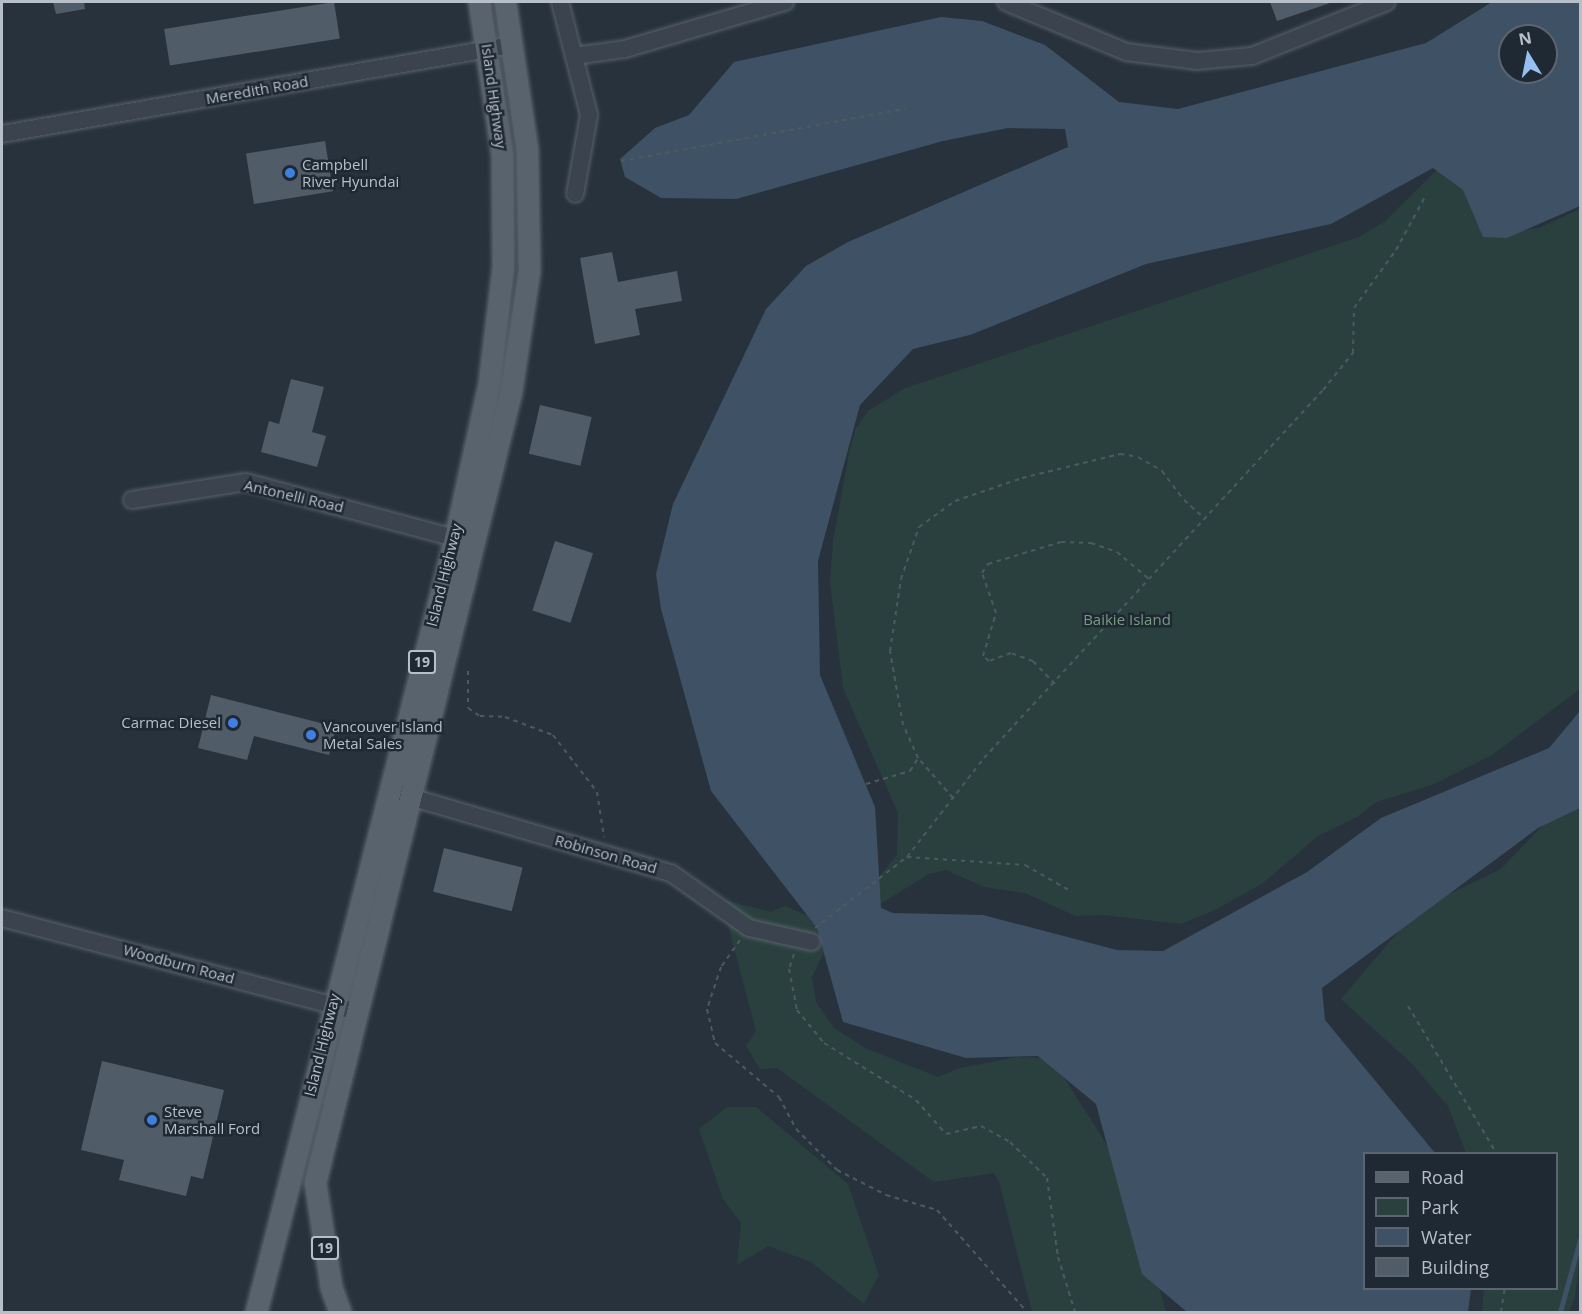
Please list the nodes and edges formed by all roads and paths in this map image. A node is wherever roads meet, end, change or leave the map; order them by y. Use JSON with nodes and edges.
{"nodes":[{"id":1,"x":479,"y":2,"type":"edge"},
{"id":2,"x":505,"y":2,"type":"edge"},
{"id":3,"x":560,"y":2,"type":"edge"},
{"id":4,"x":785,"y":2,"type":"edge"},
{"id":5,"x":1006,"y":2,"type":"edge"},
{"id":6,"x":1387,"y":2,"type":"edge"},
{"id":7,"x":512,"y":45,"type":"junction"},
{"id":8,"x":488,"y":50,"type":"junction"},
{"id":9,"x":574,"y":56,"type":"junction"},
{"id":10,"x":905,"y":109,"type":"dead end"},
{"id":11,"x":2,"y":134,"type":"edge"},
{"id":12,"x":621,"y":161,"type":"dead end"},
{"id":13,"x":575,"y":194,"type":"dead end"},
{"id":14,"x":1426,"y":195,"type":"dead end"},
{"id":15,"x":132,"y":500,"type":"dead end"},
{"id":16,"x":1203,"y":518,"type":"junction"},
{"id":17,"x":455,"y":538,"type":"junction"},
{"id":18,"x":1150,"y":580,"type":"junction"},
{"id":19,"x":468,"y":671,"type":"dead end"},
{"id":20,"x":1055,"y":684,"type":"junction"},
{"id":21,"x":918,"y":758,"type":"junction"},
{"id":22,"x":866,"y":784,"type":"dead end"},
{"id":23,"x":388,"y":790,"type":"junction"},
{"id":24,"x":412,"y":798,"type":"junction"},
{"id":25,"x":953,"y":798,"type":"junction"},
{"id":26,"x":607,"y":854,"type":"junction"},
{"id":27,"x":907,"y":857,"type":"junction"},
{"id":28,"x":1072,"y":892,"type":"dead end"},
{"id":29,"x":2,"y":918,"type":"edge"},
{"id":30,"x":748,"y":928,"type":"junction"},
{"id":31,"x":805,"y":941,"type":"junction"},
{"id":32,"x":332,"y":1005,"type":"junction"},
{"id":33,"x":1408,"y":1006,"type":"dead end"},
{"id":34,"x":356,"y":1012,"type":"junction"},
{"id":35,"x":1496,"y":1152,"type":"edge"},
{"id":36,"x":1505,"y":1290,"type":"edge"},
{"id":37,"x":256,"y":1312,"type":"edge"},
{"id":38,"x":340,"y":1312,"type":"edge"},
{"id":39,"x":1028,"y":1312,"type":"edge"},
{"id":40,"x":1075,"y":1312,"type":"edge"},
{"id":41,"x":1501,"y":1312,"type":"edge"}],
"edges":[{"from":1,"to":8,"type":"main road","name":"Island Highway","number":"19"},
{"from":2,"to":7,"type":"main road","name":"Island Highway","number":"19"},
{"from":3,"to":9,"type":"street"},
{"from":4,"to":9,"type":"street"},
{"from":5,"to":6,"type":"street"},
{"from":7,"to":8,"type":"street","name":"Meredith Road"},
{"from":7,"to":24,"type":"main road","name":"Island Highway","number":"19"},
{"from":8,"to":11,"type":"street","name":"Meredith Road"},
{"from":8,"to":17,"type":"main road","name":"Island Highway","number":"19"},
{"from":9,"to":13,"type":"street"},
{"from":10,"to":12,"type":"path"},
{"from":14,"to":16,"type":"path"},
{"from":15,"to":17,"type":"street","name":"Antonelli Road"},
{"from":16,"to":18,"type":"path"},
{"from":16,"to":21,"type":"path"},
{"from":17,"to":23,"type":"main road","name":"Island Highway","number":"19"},
{"from":18,"to":20,"type":"path"},
{"from":18,"to":20,"type":"path"},
{"from":19,"to":26,"type":"path"},
{"from":20,"to":25,"type":"path"},
{"from":21,"to":22,"type":"path"},
{"from":21,"to":25,"type":"path"},
{"from":23,"to":24,"type":"street","name":"Robinson Road"},
{"from":23,"to":32,"type":"main road","name":"Island Highway","number":"19"},
{"from":24,"to":26,"type":"street","name":"Robinson Road"},
{"from":24,"to":34,"type":"main road","name":"Island Highway","number":"19"},
{"from":25,"to":27,"type":"path"},
{"from":26,"to":30,"type":"street","name":"Robinson Road"},
{"from":27,"to":28,"type":"path"},
{"from":27,"to":31,"type":"path"},
{"from":29,"to":32,"type":"street","name":"Woodburn Road"},
{"from":30,"to":31,"type":"street","name":"Robinson Road"},
{"from":30,"to":39,"type":"path"},
{"from":31,"to":40,"type":"path"},
{"from":32,"to":34,"type":"street","name":"Woodburn Road"},
{"from":32,"to":37,"type":"main road","name":"Island Highway","number":"19"},
{"from":33,"to":35,"type":"path"},
{"from":34,"to":38,"type":"main road","name":"Island Highway","number":"19"},
{"from":36,"to":41,"type":"path"}]}
